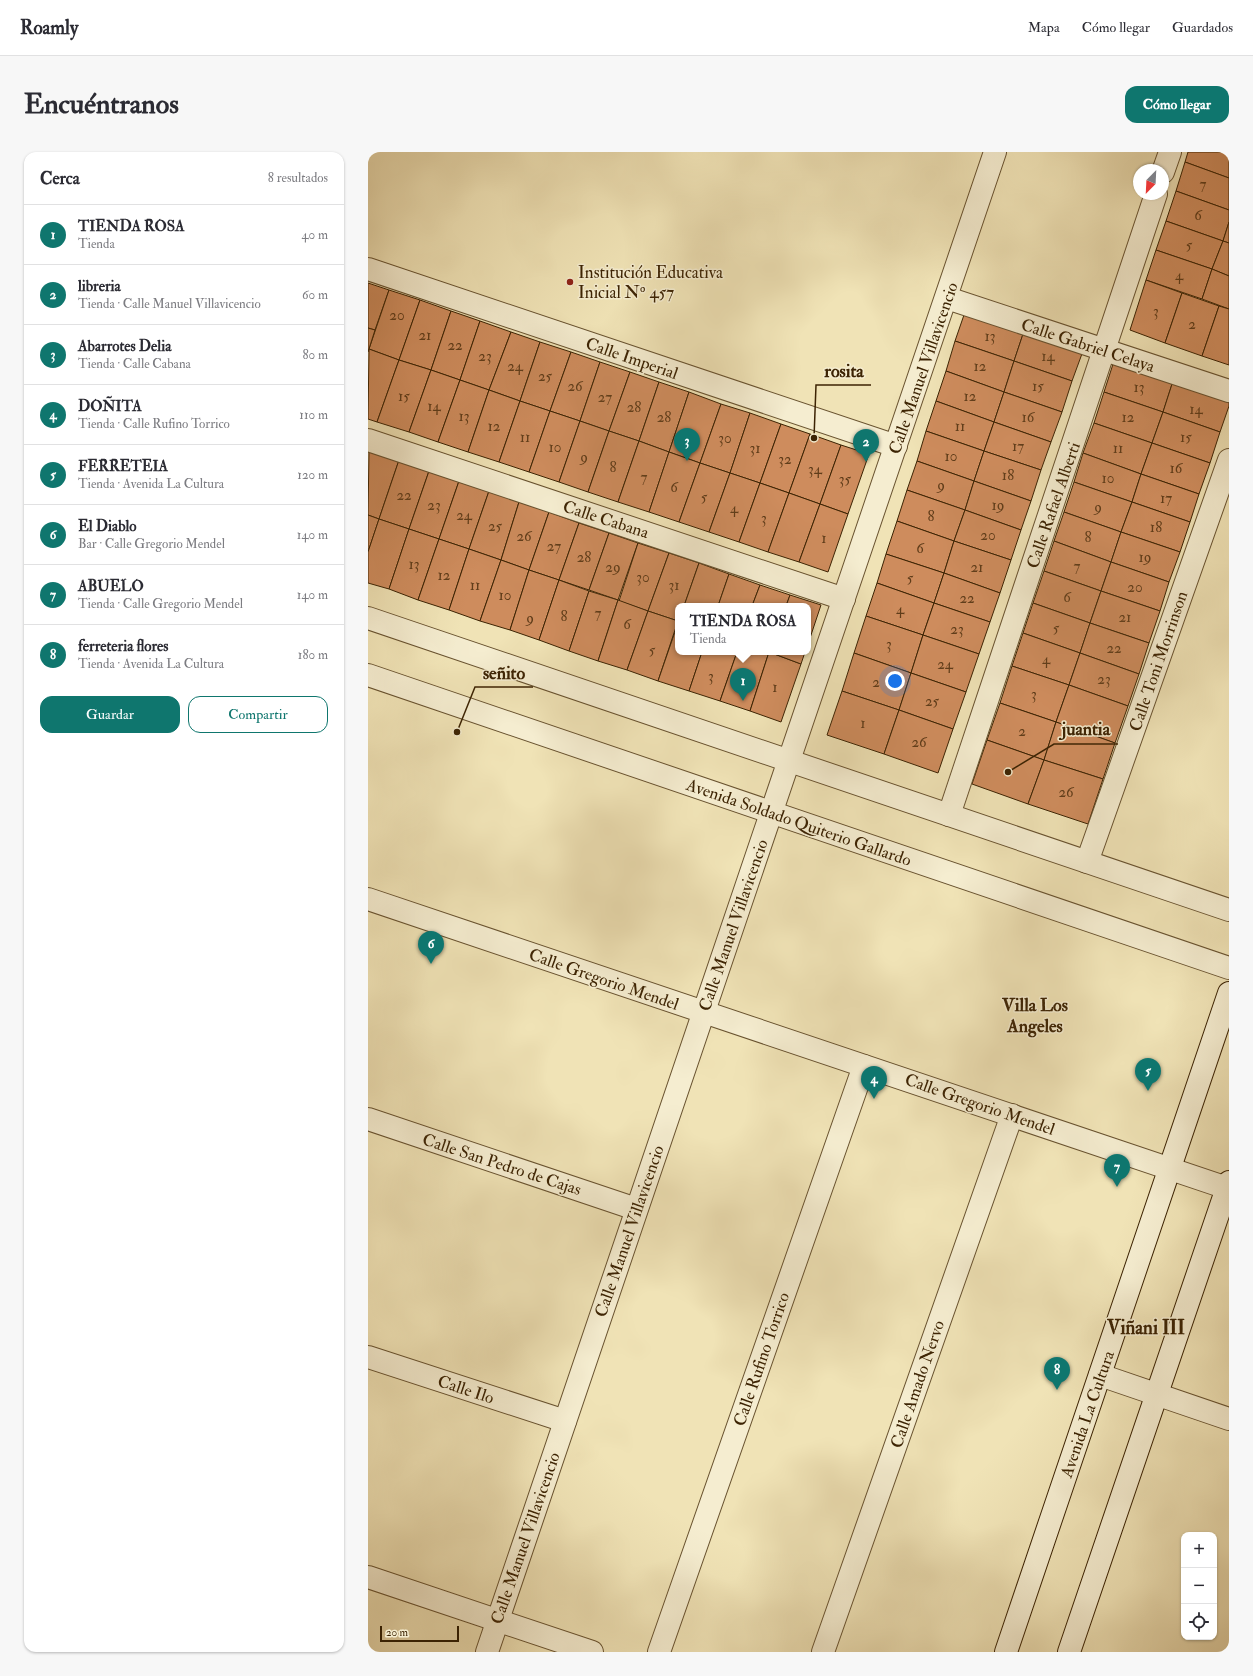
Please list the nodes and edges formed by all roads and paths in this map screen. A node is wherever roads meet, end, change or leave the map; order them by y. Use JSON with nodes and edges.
{"nodes":[{"id":1,"x":995,"y":152,"type":"edge"},
{"id":2,"x":1170,"y":152,"type":"edge"},
{"id":3,"x":1166,"y":164,"type":"edge"},
{"id":4,"x":1154,"y":200,"type":"edge"},
{"id":5,"x":368,"y":269,"type":"edge"},
{"id":6,"x":947,"y":298,"type":"junction"},
{"id":7,"x":1105,"y":350,"type":"junction"},
{"id":8,"x":1229,"y":391,"type":"edge"},
{"id":9,"x":368,"y":440,"type":"edge"},
{"id":10,"x":896,"y":446,"type":"junction"},
{"id":11,"x":1229,"y":460,"type":"edge"},
{"id":12,"x":844,"y":599,"type":"junction"},
{"id":13,"x":368,"y":618,"type":"edge"},
{"id":14,"x":368,"y":675,"type":"edge"},
{"id":15,"x":789,"y":761,"type":"junction"},
{"id":16,"x":771,"y":812,"type":"junction"},
{"id":17,"x":949,"y":815,"type":"junction"},
{"id":18,"x":1087,"y":862,"type":"junction"},
{"id":19,"x":368,"y":900,"type":"edge"},
{"id":20,"x":1229,"y":910,"type":"edge"},
{"id":21,"x":1229,"y":968,"type":"edge"},
{"id":22,"x":1229,"y":993,"type":"edge"},
{"id":23,"x":703,"y":1012,"type":"junction"},
{"id":24,"x":864,"y":1066,"type":"junction"},
{"id":25,"x":1012,"y":1115,"type":"junction"},
{"id":26,"x":368,"y":1119,"type":"edge"},
{"id":27,"x":1170,"y":1168,"type":"junction"},
{"id":28,"x":1228,"y":1185,"type":"edge"},
{"id":29,"x":636,"y":1209,"type":"junction"},
{"id":30,"x":368,"y":1357,"type":"edge"},
{"id":31,"x":1100,"y":1375,"type":"junction"},
{"id":32,"x":1157,"y":1394,"type":"junction"},
{"id":33,"x":1229,"y":1419,"type":"edge"},
{"id":34,"x":565,"y":1421,"type":"junction"},
{"id":35,"x":368,"y":1577,"type":"edge"},
{"id":36,"x":497,"y":1620,"type":"junction"},
{"id":37,"x":486,"y":1652,"type":"edge"},
{"id":38,"x":592,"y":1652,"type":"edge"},
{"id":39,"x":658,"y":1652,"type":"edge"},
{"id":40,"x":823,"y":1652,"type":"edge"},
{"id":41,"x":1006,"y":1652,"type":"edge"},
{"id":42,"x":1069,"y":1652,"type":"edge"}],
"edges":[{"from":1,"to":6,"type":"street","name":"Calle Manuel Villavicencio"},
{"from":2,"to":3,"type":"street"},
{"from":4,"to":7,"type":"street","name":"Calle Rafael Alberti"},
{"from":5,"to":10,"type":"street","name":"Calle Imperial"},
{"from":6,"to":7,"type":"street","name":"Calle Gabriel Celaya"},
{"from":6,"to":10,"type":"street","name":"Calle Manuel Villavicencio"},
{"from":7,"to":8,"type":"street","name":"Calle Gabriel Celaya"},
{"from":7,"to":17,"type":"street","name":"Calle Rafael Alberti"},
{"from":9,"to":12,"type":"street","name":"Calle Cabana"},
{"from":10,"to":12,"type":"street","name":"Calle Manuel Villavicencio"},
{"from":11,"to":18,"type":"street","name":"Calle Toni Morrinson"},
{"from":12,"to":15,"type":"street","name":"Calle Manuel Villavicencio"},
{"from":13,"to":15,"type":"street"},
{"from":14,"to":16,"type":"street","name":"Avenida Soldado Quiterio Gallardo"},
{"from":15,"to":16,"type":"street","name":"Calle Manuel Villavicencio"},
{"from":15,"to":17,"type":"street"},
{"from":16,"to":21,"type":"street","name":"Avenida Soldado Quiterio Gallardo"},
{"from":16,"to":23,"type":"street","name":"Calle Manuel Villavicencio"},
{"from":17,"to":18,"type":"street"},
{"from":18,"to":20,"type":"street"},
{"from":19,"to":23,"type":"street","name":"Calle Gregorio Mendel"},
{"from":22,"to":27,"type":"street","name":"Avenida La Cultura"},
{"from":23,"to":24,"type":"street","name":"Calle Gregorio Mendel"},
{"from":23,"to":29,"type":"street","name":"Calle Manuel Villavicencio"},
{"from":24,"to":25,"type":"street","name":"Calle Gregorio Mendel"},
{"from":24,"to":39,"type":"street","name":"Calle Rufino Torrico"},
{"from":25,"to":27,"type":"street","name":"Calle Gregorio Mendel"},
{"from":25,"to":40,"type":"street","name":"Calle Amado Nervo"},
{"from":26,"to":29,"type":"street","name":"Calle San Pedro de Cajas"},
{"from":27,"to":28,"type":"street","name":"Calle Gregorio Mendel"},
{"from":27,"to":31,"type":"street","name":"Avenida La Cultura"},
{"from":28,"to":32,"type":"street"},
{"from":29,"to":34,"type":"street","name":"Calle Manuel Villavicencio"},
{"from":30,"to":34,"type":"street","name":"Calle Ilo"},
{"from":31,"to":32,"type":"street"},
{"from":31,"to":41,"type":"street","name":"Avenida La Cultura"},
{"from":32,"to":33,"type":"street"},
{"from":32,"to":42,"type":"street"},
{"from":34,"to":36,"type":"street","name":"Calle Manuel Villavicencio"},
{"from":35,"to":36,"type":"street"},
{"from":36,"to":37,"type":"street","name":"Calle Manuel Villavicencio"},
{"from":36,"to":38,"type":"street"}]}
